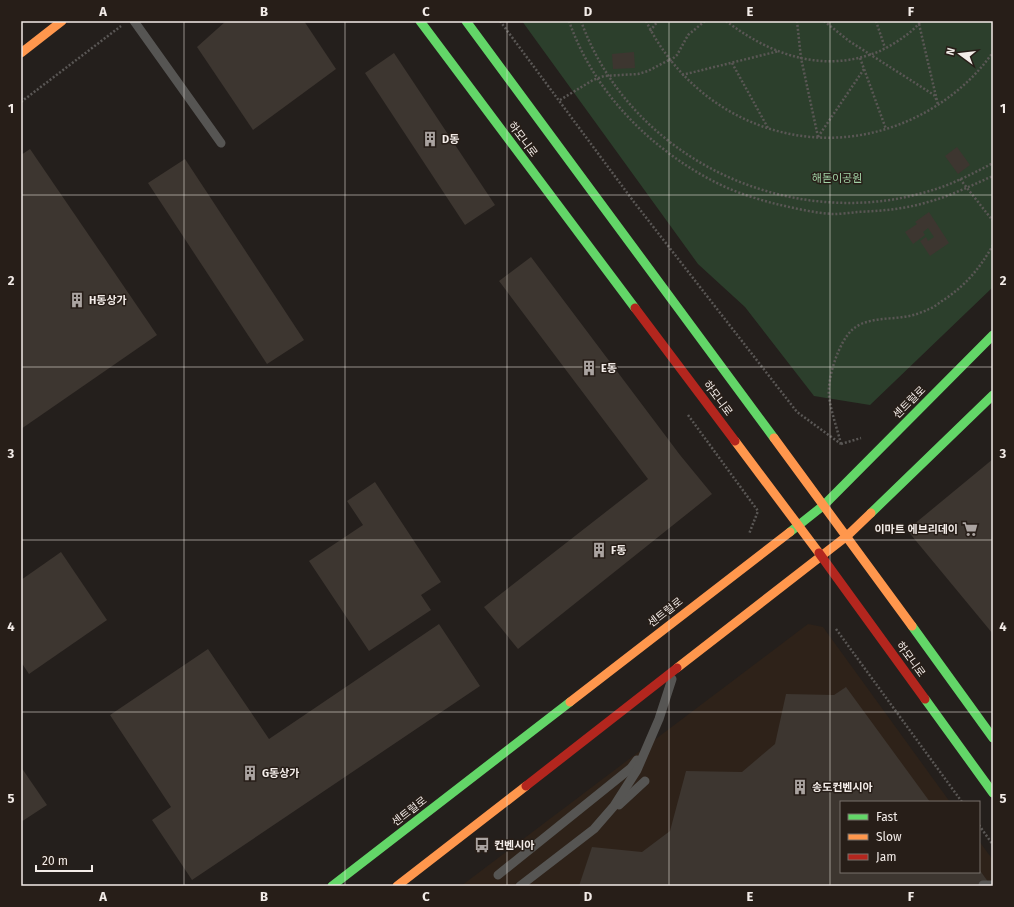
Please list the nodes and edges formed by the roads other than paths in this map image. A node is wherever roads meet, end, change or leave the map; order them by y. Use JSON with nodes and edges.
{"nodes":[{"id":1,"x":62,"y":21,"type":"edge"},
{"id":2,"x":134,"y":21,"type":"edge"},
{"id":3,"x":420,"y":21,"type":"edge"},
{"id":4,"x":466,"y":21,"type":"edge"},
{"id":5,"x":21,"y":53,"type":"edge"},
{"id":6,"x":221,"y":144,"type":"dead end"},
{"id":7,"x":993,"y":335,"type":"edge"},
{"id":8,"x":993,"y":395,"type":"edge"},
{"id":9,"x":824,"y":505,"type":"junction"},
{"id":10,"x":798,"y":525,"type":"junction"},
{"id":11,"x":847,"y":536,"type":"junction"},
{"id":12,"x":821,"y":556,"type":"junction"},
{"id":13,"x":680,"y":666,"type":"junction"},
{"id":14,"x":993,"y":738,"type":"edge"},
{"id":15,"x":646,"y":748,"type":"junction"},
{"id":16,"x":645,"y":781,"type":"dead end"},
{"id":17,"x":993,"y":793,"type":"edge"},
{"id":18,"x":604,"y":819,"type":"junction"},
{"id":19,"x":498,"y":874,"type":"dead end"},
{"id":20,"x":983,"y":885,"type":"edge"},
{"id":21,"x":993,"y":885,"type":"edge"},
{"id":22,"x":332,"y":886,"type":"edge"},
{"id":23,"x":397,"y":886,"type":"edge"},
{"id":24,"x":520,"y":886,"type":"edge"}],
"edges":[{"from":1,"to":5,"type":"street"},
{"from":2,"to":6,"type":"lane"},
{"from":3,"to":10,"type":"street","name":"하모니로"},
{"from":4,"to":9,"type":"street","name":"하모니로"},
{"from":7,"to":9,"type":"street","name":"센트럴로"},
{"from":8,"to":11,"type":"street"},
{"from":9,"to":10,"type":"street","name":"센트럴로"},
{"from":9,"to":11,"type":"street","name":"하모니로"},
{"from":10,"to":12,"type":"street","name":"하모니로"},
{"from":10,"to":22,"type":"street","name":"센트럴로"},
{"from":11,"to":12,"type":"street"},
{"from":11,"to":14,"type":"street","name":"하모니로"},
{"from":12,"to":13,"type":"street"},
{"from":12,"to":17,"type":"street","name":"하모니로"},
{"from":13,"to":15,"type":"lane"},
{"from":13,"to":23,"type":"street"},
{"from":15,"to":18,"type":"lane"},
{"from":15,"to":19,"type":"lane"},
{"from":16,"to":18,"type":"lane"},
{"from":18,"to":24,"type":"lane"},
{"from":20,"to":21,"type":"lane"}]}
